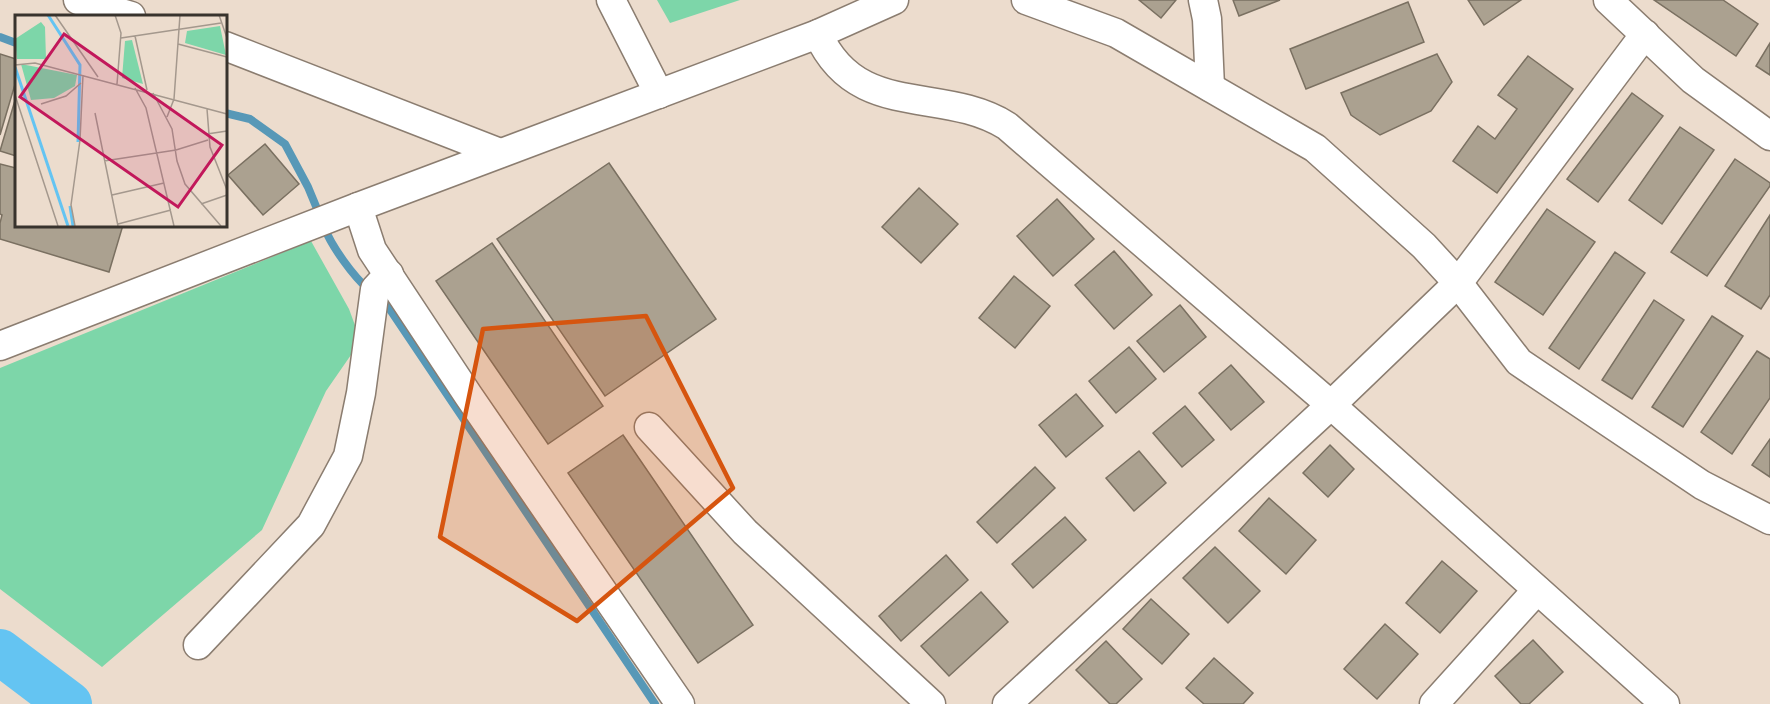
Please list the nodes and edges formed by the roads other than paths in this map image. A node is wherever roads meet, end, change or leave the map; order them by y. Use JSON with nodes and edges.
{"nodes":[{"id":1,"x":78,"y":0,"type":"edge"},
{"id":2,"x":611,"y":0,"type":"edge"},
{"id":3,"x":894,"y":0,"type":"edge"},
{"id":4,"x":1026,"y":0,"type":"edge"},
{"id":5,"x":1203,"y":0,"type":"edge"},
{"id":6,"x":1608,"y":0,"type":"edge"},
{"id":7,"x":128,"y":15,"type":"edge"},
{"id":8,"x":818,"y":34,"type":"junction"},
{"id":9,"x":1645,"y":34,"type":"junction"},
{"id":10,"x":226,"y":46,"type":"edge"},
{"id":11,"x":1210,"y":87,"type":"junction"},
{"id":12,"x":659,"y":94,"type":"junction"},
{"id":13,"x":1770,"y":136,"type":"edge"},
{"id":14,"x":500,"y":153,"type":"junction"},
{"id":15,"x":354,"y":208,"type":"junction"},
{"id":16,"x":1458,"y":283,"type":"junction"},
{"id":17,"x":379,"y":291,"type":"junction"},
{"id":18,"x":0,"y":346,"type":"edge"},
{"id":19,"x":1331,"y":405,"type":"junction"},
{"id":20,"x":649,"y":427,"type":"dead end"},
{"id":21,"x":1770,"y":520,"type":"edge"},
{"id":22,"x":1537,"y":590,"type":"junction"},
{"id":23,"x":198,"y":645,"type":"dead end"},
{"id":24,"x":680,"y":704,"type":"edge"},
{"id":25,"x":931,"y":704,"type":"edge"},
{"id":26,"x":1007,"y":704,"type":"edge"},
{"id":27,"x":1434,"y":704,"type":"edge"},
{"id":28,"x":1665,"y":704,"type":"edge"}],
"edges":[{"from":1,"to":7,"type":"street"},
{"from":2,"to":12,"type":"street"},
{"from":3,"to":8,"type":"street"},
{"from":4,"to":11,"type":"street"},
{"from":5,"to":11,"type":"street"},
{"from":6,"to":9,"type":"street"},
{"from":8,"to":12,"type":"street"},
{"from":8,"to":19,"type":"street"},
{"from":9,"to":13,"type":"street"},
{"from":9,"to":16,"type":"street"},
{"from":10,"to":14,"type":"street"},
{"from":11,"to":16,"type":"street"},
{"from":12,"to":14,"type":"street"},
{"from":14,"to":15,"type":"street"},
{"from":15,"to":17,"type":"street"},
{"from":15,"to":18,"type":"street"},
{"from":16,"to":19,"type":"street"},
{"from":16,"to":21,"type":"street"},
{"from":17,"to":23,"type":"street"},
{"from":17,"to":24,"type":"street"},
{"from":19,"to":22,"type":"street"},
{"from":19,"to":26,"type":"street"},
{"from":20,"to":25,"type":"street"},
{"from":22,"to":27,"type":"street"},
{"from":22,"to":28,"type":"street"}]}
